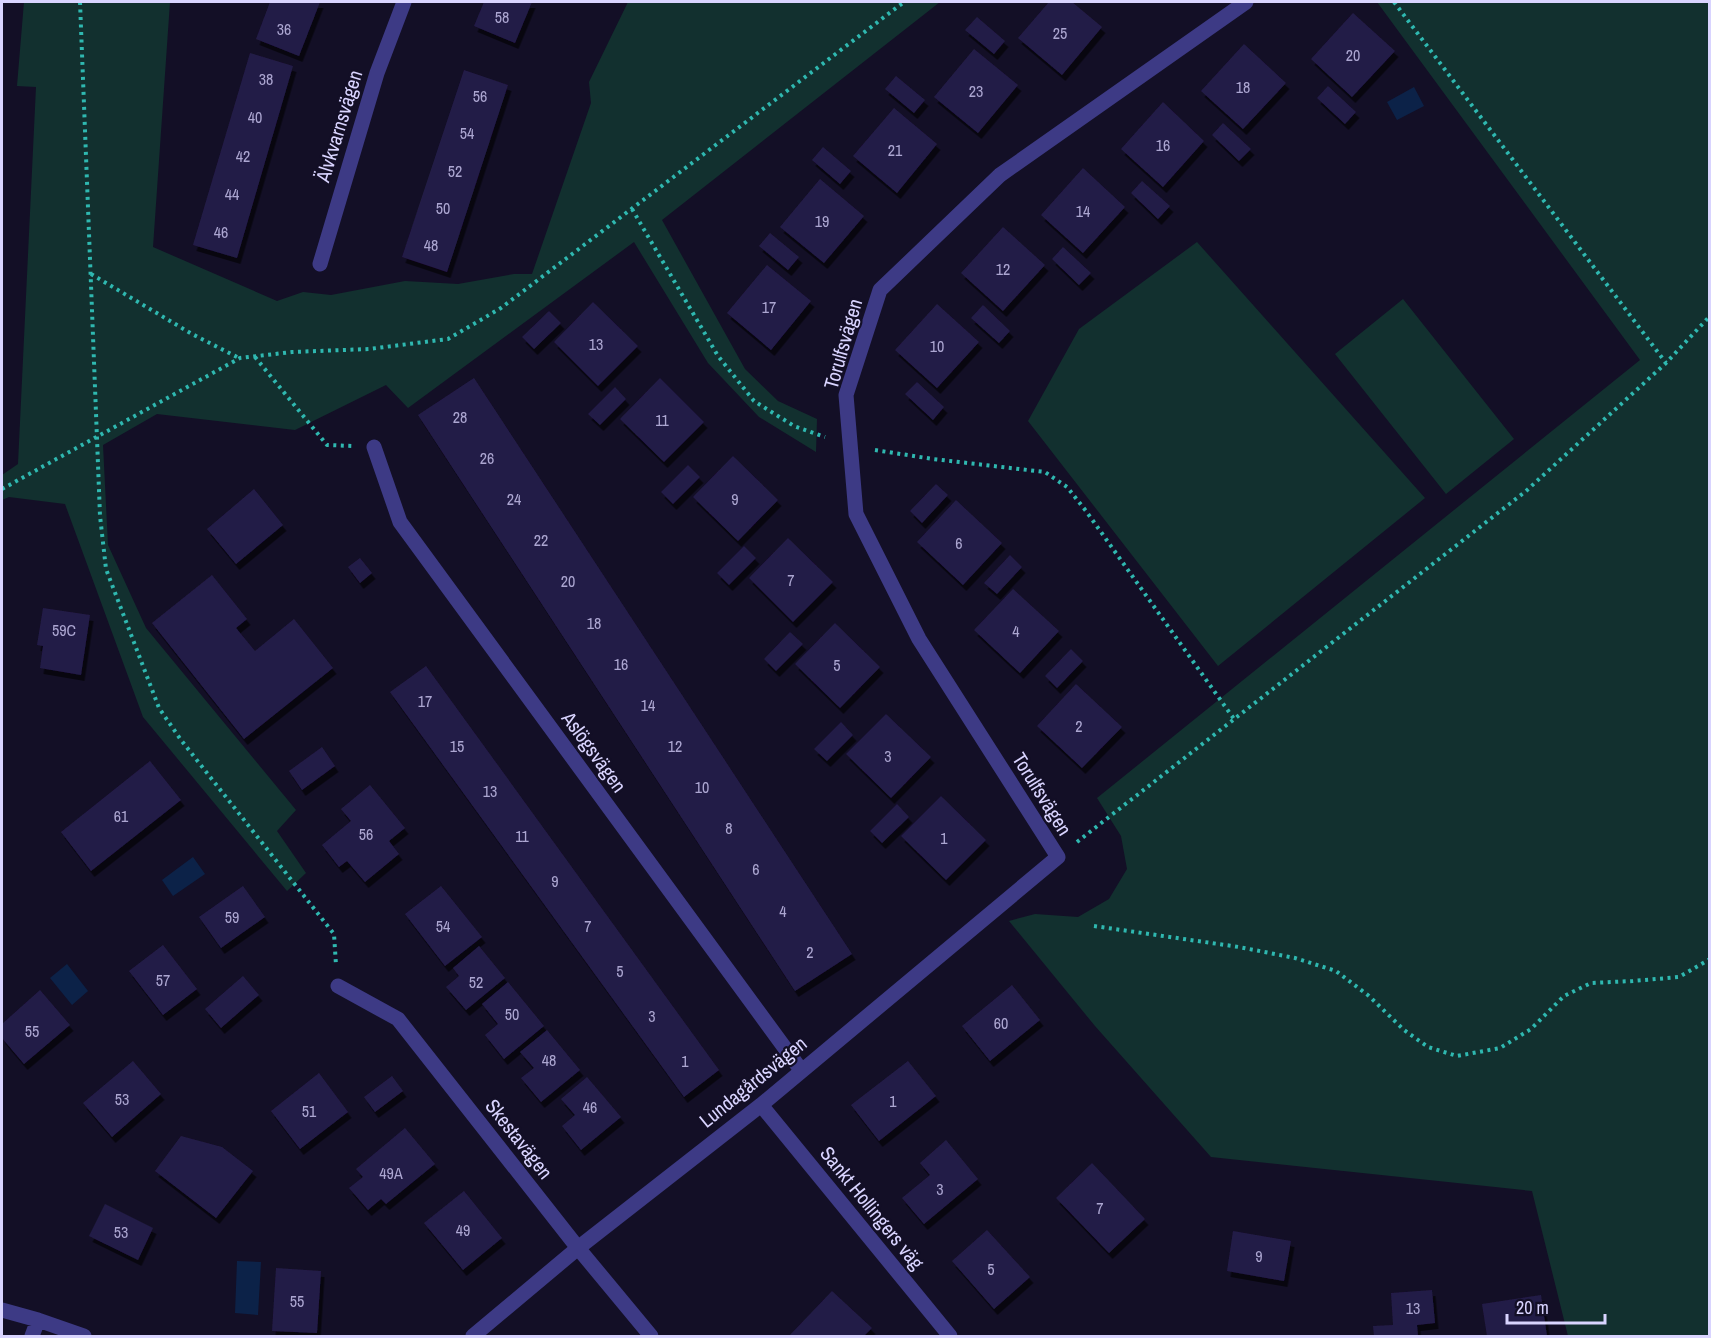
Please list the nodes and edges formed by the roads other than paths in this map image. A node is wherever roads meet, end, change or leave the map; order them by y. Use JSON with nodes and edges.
{"nodes":[{"id":1,"x":404,"y":2,"type":"edge"},
{"id":2,"x":1246,"y":2,"type":"edge"},
{"id":3,"x":320,"y":264,"type":"dead end"},
{"id":4,"x":374,"y":447,"type":"road end"},
{"id":5,"x":1058,"y":857,"type":"joint"},
{"id":6,"x":338,"y":986,"type":"road end"},
{"id":7,"x":801,"y":1070,"type":"junction"},
{"id":8,"x":761,"y":1105,"type":"junction"},
{"id":9,"x":578,"y":1248,"type":"junction"},
{"id":10,"x":2,"y":1310,"type":"edge"},
{"id":11,"x":38,"y":1320,"type":"junction"},
{"id":12,"x":32,"y":1336,"type":"edge"},
{"id":13,"x":84,"y":1336,"type":"edge"},
{"id":14,"x":473,"y":1336,"type":"edge"},
{"id":15,"x":651,"y":1336,"type":"edge"},
{"id":16,"x":950,"y":1336,"type":"edge"}],
"edges":[{"from":1,"to":3,"type":"street","name":"Älvkvarnsvägen"},
{"from":2,"to":5,"type":"street","name":"Torulfsvägen"},
{"from":4,"to":7,"type":"street","name":"Aslögsvägen"},
{"from":5,"to":7,"type":"street","name":"Lundagårdsvägen"},
{"from":6,"to":9,"type":"street","name":"Skestavägen"},
{"from":7,"to":8,"type":"street","name":"Lundagårdsvägen"},
{"from":8,"to":9,"type":"street","name":"Lundagårdsvägen"},
{"from":8,"to":16,"type":"street","name":"Sankt Hollingers väg"},
{"from":9,"to":14,"type":"street","name":"Lundagårdsvägen"},
{"from":9,"to":15,"type":"street","name":"Skestavägen"},
{"from":10,"to":11,"type":"street"},
{"from":11,"to":12,"type":"street"},
{"from":11,"to":13,"type":"street"}]}
